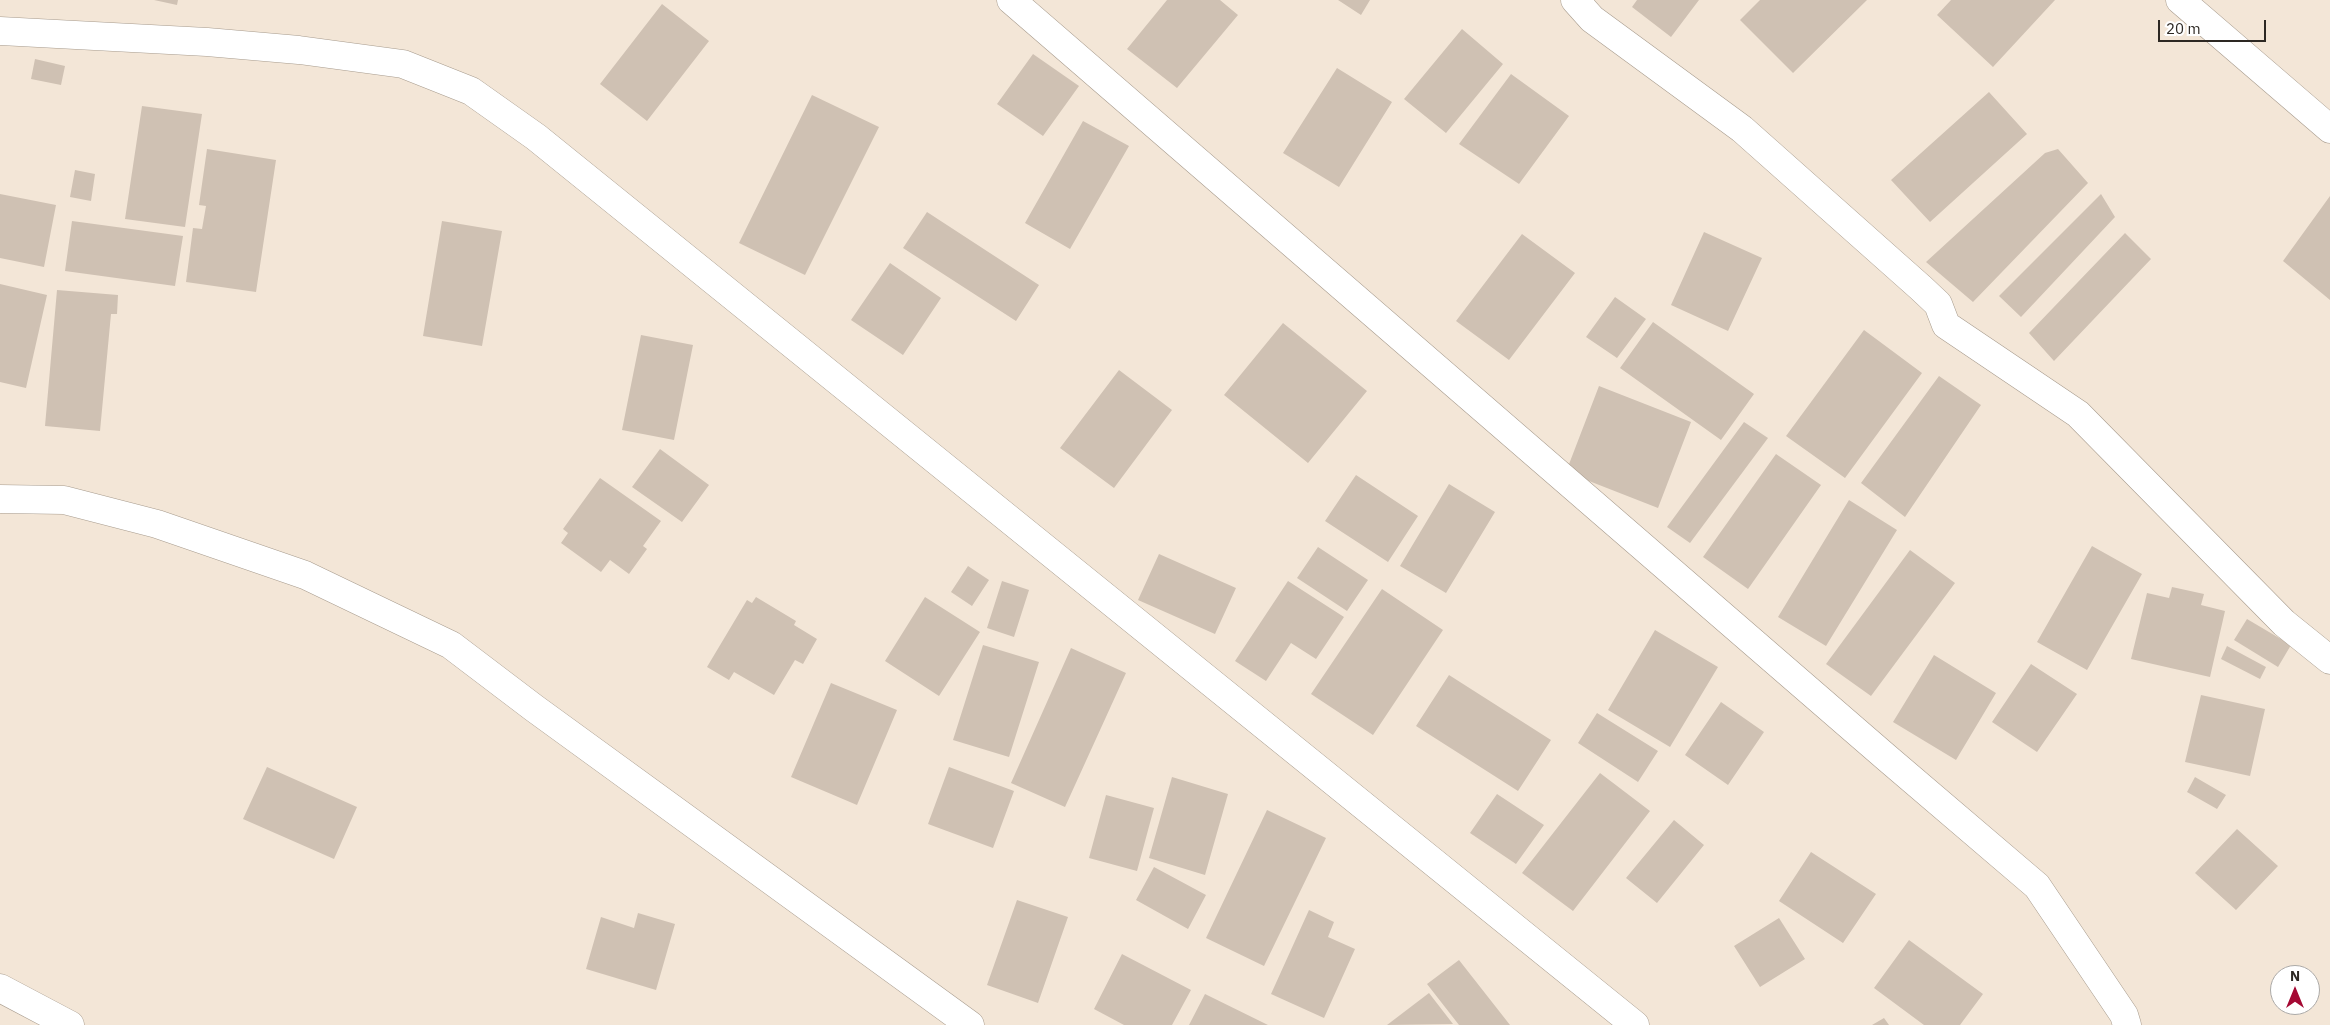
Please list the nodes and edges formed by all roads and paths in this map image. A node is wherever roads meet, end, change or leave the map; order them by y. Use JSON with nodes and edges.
{"nodes":[{"id":1,"x":1011,"y":0,"type":"edge"},
{"id":2,"x":1575,"y":0,"type":"edge"},
{"id":3,"x":2180,"y":0,"type":"edge"},
{"id":4,"x":0,"y":31,"type":"edge"},
{"id":5,"x":2330,"y":129,"type":"edge"},
{"id":6,"x":0,"y":499,"type":"edge"},
{"id":7,"x":2330,"y":660,"type":"edge"},
{"id":8,"x":0,"y":988,"type":"edge"},
{"id":9,"x":70,"y":1025,"type":"edge"},
{"id":10,"x":970,"y":1025,"type":"edge"},
{"id":11,"x":1635,"y":1025,"type":"edge"},
{"id":12,"x":2128,"y":1025,"type":"edge"}],
"edges":[{"from":1,"to":12,"type":"street"},
{"from":2,"to":7,"type":"street"},
{"from":3,"to":5,"type":"street"},
{"from":4,"to":11,"type":"street"},
{"from":6,"to":10,"type":"street"},
{"from":8,"to":9,"type":"street"}]}
